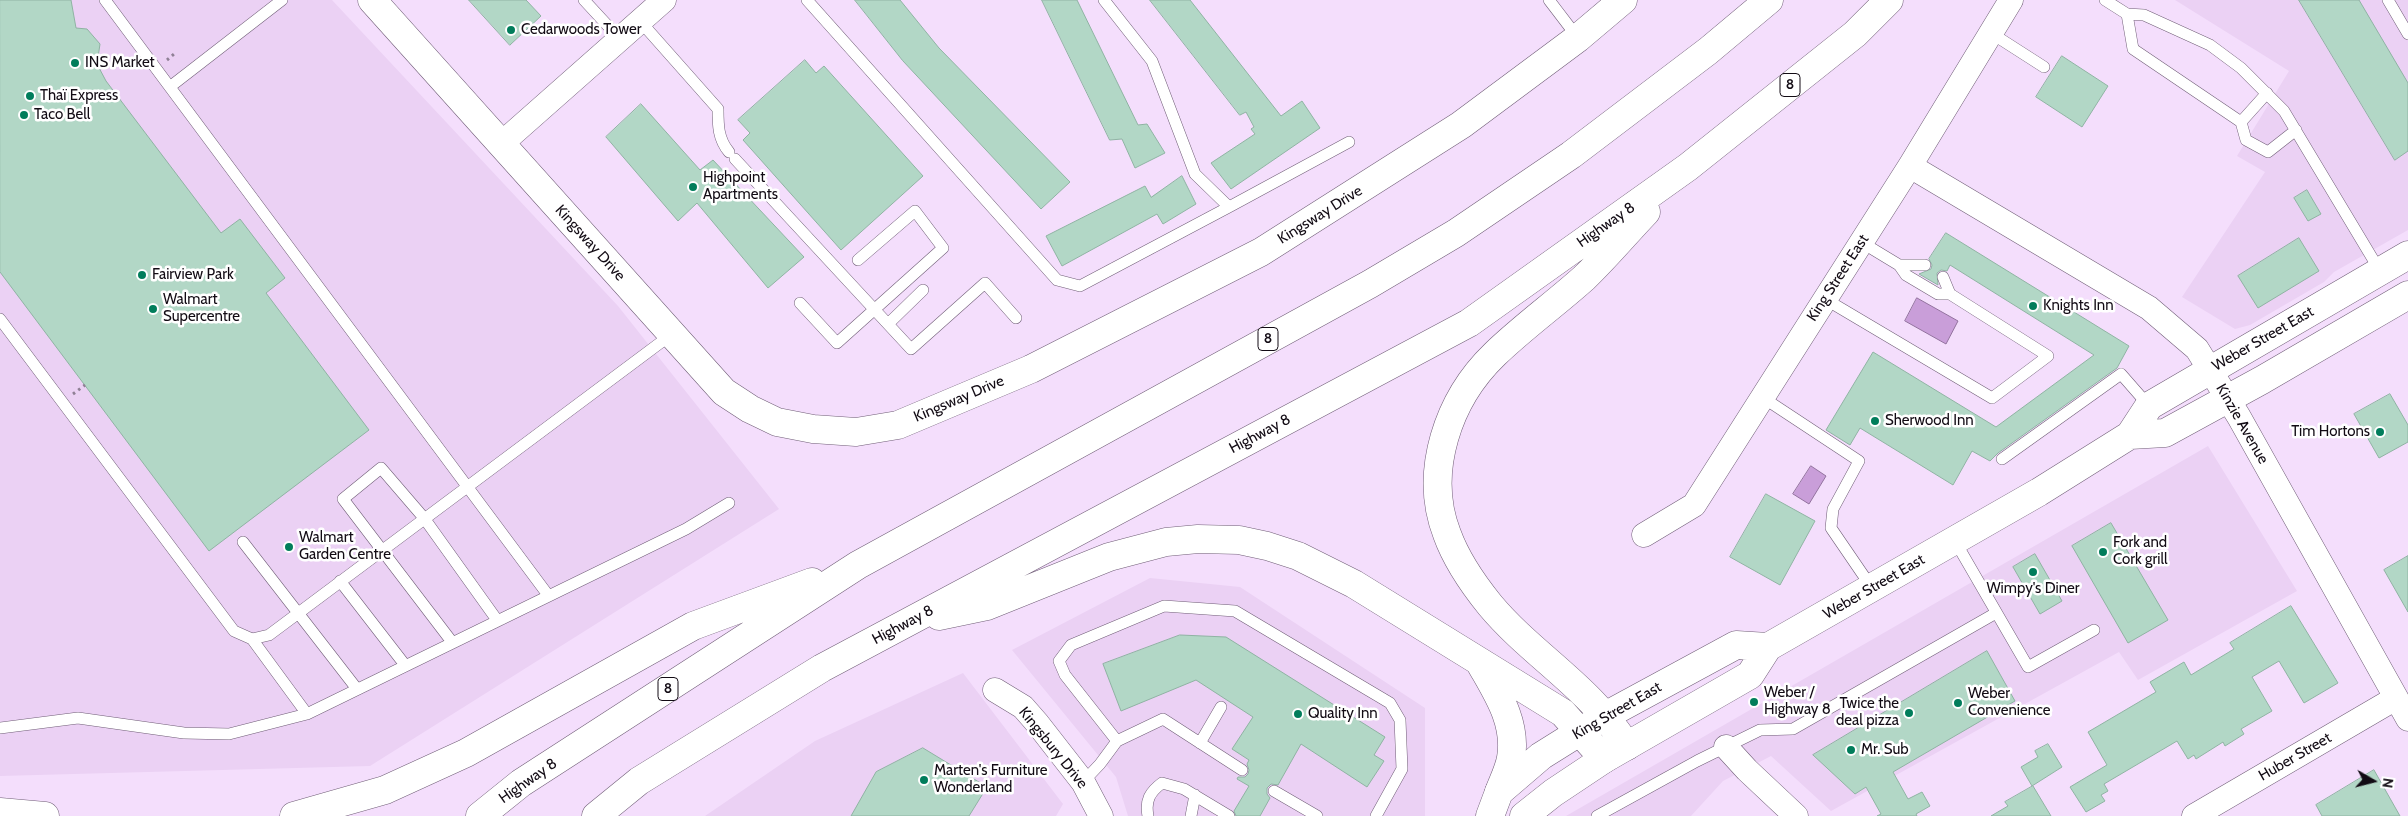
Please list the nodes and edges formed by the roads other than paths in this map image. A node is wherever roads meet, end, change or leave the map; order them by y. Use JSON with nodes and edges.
{"nodes":[{"id":1,"x":105,"y":0,"type":"edge"},
{"id":2,"x":282,"y":0,"type":"edge"},
{"id":3,"x":372,"y":0,"type":"edge"},
{"id":4,"x":584,"y":0,"type":"edge"},
{"id":5,"x":664,"y":0,"type":"edge"},
{"id":6,"x":807,"y":0,"type":"edge"},
{"id":7,"x":1104,"y":0,"type":"edge"},
{"id":8,"x":1549,"y":0,"type":"edge"},
{"id":9,"x":1623,"y":0,"type":"edge"},
{"id":10,"x":1769,"y":0,"type":"edge"},
{"id":11,"x":1889,"y":0,"type":"edge"},
{"id":12,"x":2012,"y":0,"type":"edge"},
{"id":13,"x":2105,"y":0,"type":"edge"},
{"id":14,"x":2388,"y":0,"type":"edge"},
{"id":15,"x":2127,"y":14,"type":"junction"},
{"id":16,"x":640,"y":21,"type":"junction"},
{"id":17,"x":1991,"y":33,"type":"junction"},
{"id":18,"x":2408,"y":34,"type":"edge"},
{"id":19,"x":620,"y":38,"type":"junction"},
{"id":20,"x":1578,"y":38,"type":"junction"},
{"id":21,"x":2044,"y":67,"type":"dead end"},
{"id":22,"x":172,"y":86,"type":"junction"},
{"id":23,"x":2267,"y":93,"type":"junction"},
{"id":24,"x":2241,"y":122,"type":"junction"},
{"id":25,"x":2296,"y":130,"type":"junction"},
{"id":26,"x":1349,"y":142,"type":"dead end"},
{"id":27,"x":501,"y":144,"type":"junction"},
{"id":28,"x":1910,"y":166,"type":"junction"},
{"id":29,"x":1688,"y":167,"type":"junction"},
{"id":30,"x":1229,"y":207,"type":"junction"},
{"id":31,"x":1861,"y":242,"type":"junction"},
{"id":32,"x":2408,"y":255,"type":"edge"},
{"id":33,"x":858,"y":260,"type":"dead end"},
{"id":34,"x":1900,"y":265,"type":"junction"},
{"id":35,"x":1925,"y":265,"type":"dead end"},
{"id":36,"x":2380,"y":271,"type":"junction"},
{"id":37,"x":1943,"y":276,"type":"dead end"},
{"id":38,"x":924,"y":290,"type":"dead end"},
{"id":39,"x":1950,"y":294,"type":"junction"},
{"id":40,"x":2408,"y":295,"type":"edge"},
{"id":41,"x":1825,"y":299,"type":"junction"},
{"id":42,"x":800,"y":303,"type":"dead end"},
{"id":43,"x":874,"y":309,"type":"junction"},
{"id":44,"x":0,"y":318,"type":"edge"},
{"id":45,"x":1016,"y":318,"type":"dead end"},
{"id":46,"x":888,"y":324,"type":"junction"},
{"id":47,"x":672,"y":334,"type":"junction"},
{"id":48,"x":2211,"y":369,"type":"junction"},
{"id":49,"x":1762,"y":397,"type":"junction"},
{"id":50,"x":2228,"y":399,"type":"junction"},
{"id":51,"x":2149,"y":406,"type":"junction"},
{"id":52,"x":2130,"y":436,"type":"junction"},
{"id":53,"x":2002,"y":459,"type":"dead end"},
{"id":54,"x":467,"y":485,"type":"junction"},
{"id":55,"x":729,"y":503,"type":"dead end"},
{"id":56,"x":424,"y":518,"type":"junction"},
{"id":57,"x":1644,"y":535,"type":"dead end"},
{"id":58,"x":1955,"y":541,"type":"junction"},
{"id":59,"x":243,"y":542,"type":"dead end"},
{"id":60,"x":383,"y":549,"type":"junction"},
{"id":61,"x":858,"y":565,"type":"junction"},
{"id":62,"x":340,"y":581,"type":"junction"},
{"id":63,"x":1872,"y":589,"type":"junction"},
{"id":64,"x":548,"y":595,"type":"junction"},
{"id":65,"x":298,"y":613,"type":"junction"},
{"id":66,"x":1996,"y":613,"type":"junction"},
{"id":67,"x":497,"y":620,"type":"junction"},
{"id":68,"x":910,"y":622,"type":"junction"},
{"id":69,"x":2094,"y":630,"type":"dead end"},
{"id":70,"x":252,"y":639,"type":"junction"},
{"id":71,"x":452,"y":642,"type":"junction"},
{"id":72,"x":1768,"y":647,"type":"junction"},
{"id":73,"x":1480,"y":662,"type":"junction"},
{"id":74,"x":404,"y":666,"type":"junction"},
{"id":75,"x":357,"y":689,"type":"junction"},
{"id":76,"x":995,"y":690,"type":"dead end"},
{"id":77,"x":2396,"y":698,"type":"junction"},
{"id":78,"x":1221,"y":707,"type":"dead end"},
{"id":79,"x":307,"y":714,"type":"junction"},
{"id":80,"x":1606,"y":716,"type":"junction"},
{"id":81,"x":2408,"y":718,"type":"edge"},
{"id":82,"x":0,"y":728,"type":"edge"},
{"id":83,"x":1580,"y":732,"type":"junction"},
{"id":84,"x":1117,"y":741,"type":"junction"},
{"id":85,"x":1200,"y":743,"type":"junction"},
{"id":86,"x":1627,"y":746,"type":"junction"},
{"id":87,"x":1726,"y":747,"type":"junction"},
{"id":88,"x":1604,"y":760,"type":"junction"},
{"id":89,"x":1242,"y":770,"type":"dead end"},
{"id":90,"x":1083,"y":782,"type":"junction"},
{"id":91,"x":1274,"y":791,"type":"dead end"},
{"id":92,"x":1195,"y":795,"type":"junction"},
{"id":93,"x":1495,"y":804,"type":"edge"},
{"id":94,"x":0,"y":812,"type":"edge"},
{"id":95,"x":45,"y":816,"type":"edge"},
{"id":96,"x":294,"y":816,"type":"edge"},
{"id":97,"x":480,"y":816,"type":"edge"},
{"id":98,"x":596,"y":816,"type":"edge"},
{"id":99,"x":1102,"y":816,"type":"edge"},
{"id":100,"x":1148,"y":816,"type":"edge"},
{"id":101,"x":1191,"y":816,"type":"edge"},
{"id":102,"x":1229,"y":816,"type":"edge"},
{"id":103,"x":1317,"y":816,"type":"edge"},
{"id":104,"x":1376,"y":816,"type":"edge"},
{"id":105,"x":1524,"y":816,"type":"edge"},
{"id":106,"x":1597,"y":816,"type":"edge"},
{"id":107,"x":1796,"y":816,"type":"edge"},
{"id":108,"x":2194,"y":816,"type":"edge"}],
"edges":[{"from":1,"to":22,"type":"lane"},
{"from":2,"to":22,"type":"lane"},
{"from":3,"to":27,"type":"main road","name":"Kingsway Drive"},
{"from":4,"to":19,"type":"lane"},
{"from":5,"to":16,"type":"street"},
{"from":6,"to":30,"type":"lane"},
{"from":7,"to":30,"type":"lane"},
{"from":8,"to":20,"type":"lane"},
{"from":9,"to":20,"type":"main road","name":"Kingsway Drive"},
{"from":10,"to":61,"type":"main road","name":"Highway 8","number":"8"},
{"from":11,"to":29,"type":"main road","name":"Highway 8","number":"8"},
{"from":12,"to":17,"type":"street","name":"King Street East"},
{"from":13,"to":15,"type":"lane"},
{"from":14,"to":18,"type":"lane"},
{"from":15,"to":23,"type":"lane"},
{"from":15,"to":24,"type":"lane"},
{"from":16,"to":19,"type":"street"},
{"from":16,"to":43,"type":"lane"},
{"from":17,"to":21,"type":"lane"},
{"from":17,"to":28,"type":"street","name":"King Street East"},
{"from":19,"to":27,"type":"street"},
{"from":20,"to":47,"type":"main road","name":"Kingsway Drive"},
{"from":22,"to":54,"type":"lane"},
{"from":23,"to":24,"type":"lane"},
{"from":23,"to":25,"type":"lane"},
{"from":24,"to":25,"type":"lane"},
{"from":25,"to":36,"type":"lane"},
{"from":26,"to":30,"type":"lane"},
{"from":27,"to":47,"type":"main road","name":"Kingsway Drive"},
{"from":28,"to":31,"type":"street","name":"King Street East"},
{"from":28,"to":48,"type":"street","name":"Kinzie Avenue"},
{"from":29,"to":68,"type":"main road","name":"Highway 8","number":"8"},
{"from":29,"to":80,"type":"main road"},
{"from":31,"to":34,"type":"lane"},
{"from":31,"to":41,"type":"street","name":"King Street East"},
{"from":32,"to":36,"type":"main road","name":"Weber Street East"},
{"from":33,"to":43,"type":"lane"},
{"from":34,"to":35,"type":"lane"},
{"from":34,"to":39,"type":"lane"},
{"from":36,"to":48,"type":"main road","name":"Weber Street East"},
{"from":37,"to":39,"type":"lane"},
{"from":38,"to":46,"type":"lane"},
{"from":39,"to":41,"type":"lane"},
{"from":40,"to":50,"type":"main road","name":"Weber Street East"},
{"from":41,"to":49,"type":"street","name":"King Street East"},
{"from":42,"to":43,"type":"lane"},
{"from":43,"to":46,"type":"lane"},
{"from":44,"to":70,"type":"lane"},
{"from":45,"to":46,"type":"lane"},
{"from":47,"to":54,"type":"lane"},
{"from":48,"to":50,"type":"street","name":"Kinzie Avenue"},
{"from":48,"to":51,"type":"main road","name":"Weber Street East"},
{"from":49,"to":57,"type":"street","name":"King Street East"},
{"from":49,"to":63,"type":"lane"},
{"from":50,"to":52,"type":"main road","name":"Weber Street East"},
{"from":50,"to":77,"type":"street","name":"Kinzie Avenue"},
{"from":51,"to":52,"type":"main road","name":"Weber Street East"},
{"from":51,"to":53,"type":"lane"},
{"from":52,"to":58,"type":"main road","name":"Weber Street East"},
{"from":54,"to":56,"type":"lane"},
{"from":54,"to":64,"type":"lane"},
{"from":55,"to":64,"type":"lane"},
{"from":56,"to":60,"type":"lane"},
{"from":56,"to":60,"type":"lane"},
{"from":56,"to":67,"type":"lane"},
{"from":58,"to":63,"type":"main road","name":"Weber Street East"},
{"from":58,"to":66,"type":"lane"},
{"from":59,"to":65,"type":"lane"},
{"from":60,"to":62,"type":"lane"},
{"from":60,"to":71,"type":"lane"},
{"from":61,"to":96,"type":"main road"},
{"from":61,"to":97,"type":"main road","name":"Highway 8","number":"8"},
{"from":62,"to":65,"type":"lane"},
{"from":62,"to":74,"type":"lane"},
{"from":63,"to":72,"type":"main road","name":"Weber Street East"},
{"from":64,"to":67,"type":"lane"},
{"from":65,"to":70,"type":"lane"},
{"from":65,"to":75,"type":"lane"},
{"from":66,"to":69,"type":"lane"},
{"from":66,"to":87,"type":"lane"},
{"from":67,"to":71,"type":"lane"},
{"from":68,"to":73,"type":"main road"},
{"from":68,"to":98,"type":"main road","name":"Highway 8","number":"8"},
{"from":70,"to":79,"type":"lane"},
{"from":71,"to":74,"type":"lane"},
{"from":72,"to":80,"type":"main road","name":"King Street East"},
{"from":72,"to":86,"type":"main road","name":"Weber Street East"},
{"from":73,"to":83,"type":"main road"},
{"from":73,"to":93,"type":"main road"},
{"from":74,"to":75,"type":"lane"},
{"from":75,"to":79,"type":"lane"},
{"from":76,"to":90,"type":"street","name":"Kingsbury Drive"},
{"from":77,"to":81,"type":"street","name":"Kinzie Avenue"},
{"from":77,"to":108,"type":"street","name":"Huber Street"},
{"from":78,"to":85,"type":"lane"},
{"from":79,"to":82,"type":"lane"},
{"from":80,"to":83,"type":"main road","name":"King Street East"},
{"from":80,"to":86,"type":"main road"},
{"from":83,"to":88,"type":"main road"},
{"from":83,"to":93,"type":"main road","name":"King Street East"},
{"from":84,"to":85,"type":"lane"},
{"from":84,"to":90,"type":"lane"},
{"from":84,"to":104,"type":"lane"},
{"from":85,"to":89,"type":"lane"},
{"from":86,"to":88,"type":"main road"},
{"from":87,"to":106,"type":"lane"},
{"from":87,"to":107,"type":"street"},
{"from":88,"to":105,"type":"main road"},
{"from":90,"to":99,"type":"street","name":"Kingsbury Drive"},
{"from":91,"to":103,"type":"lane"},
{"from":92,"to":100,"type":"lane"},
{"from":92,"to":101,"type":"lane"},
{"from":92,"to":102,"type":"lane"},
{"from":94,"to":95,"type":"main road"}]}
